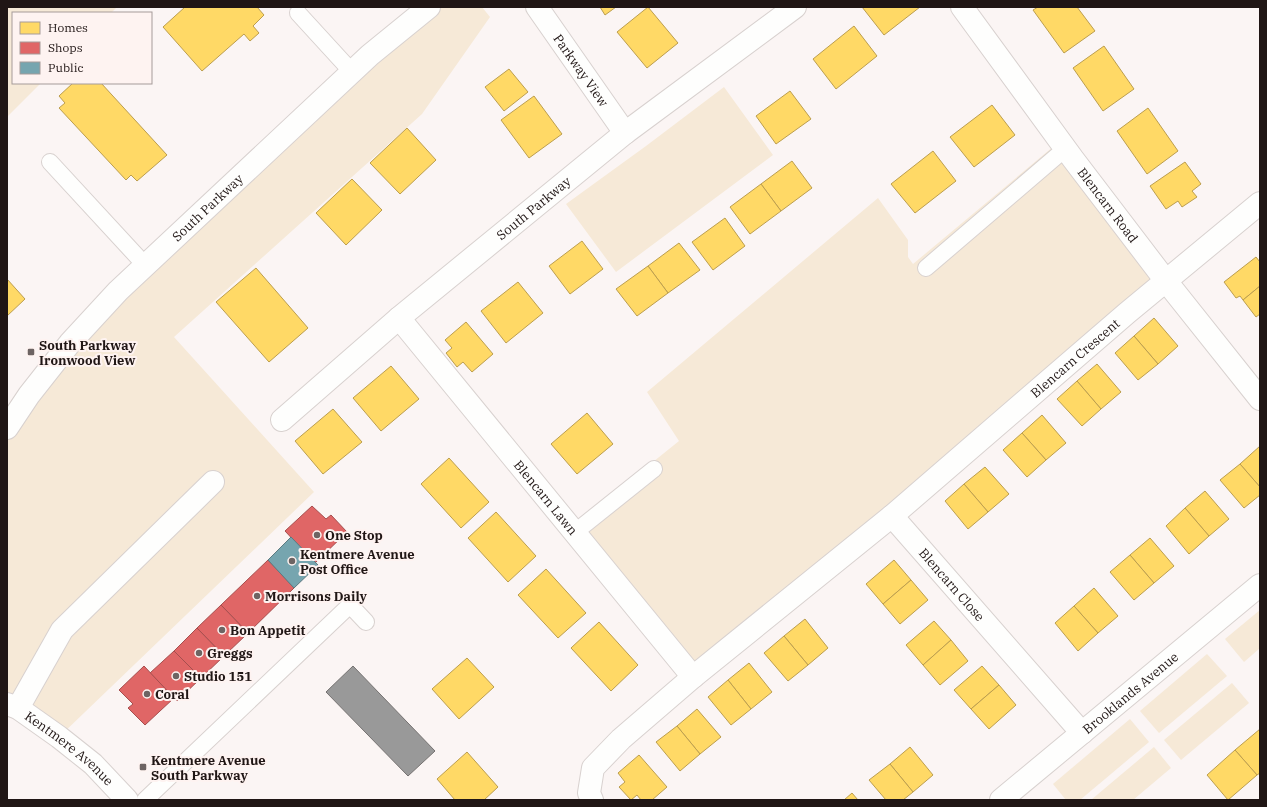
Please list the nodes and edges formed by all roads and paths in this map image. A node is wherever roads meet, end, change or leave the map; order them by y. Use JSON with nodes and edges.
{"nodes":[{"id":1,"x":430,"y":7,"type":"edge"},
{"id":2,"x":537,"y":7,"type":"edge"},
{"id":3,"x":795,"y":7,"type":"edge"},
{"id":4,"x":962,"y":7,"type":"edge"},
{"id":5,"x":298,"y":13,"type":"dead end"},
{"id":6,"x":352,"y":72,"type":"junction"},
{"id":7,"x":625,"y":132,"type":"junction"},
{"id":8,"x":1065,"y":149,"type":"junction"},
{"id":9,"x":50,"y":162,"type":"dead end"},
{"id":10,"x":1260,"y":203,"type":"edge"},
{"id":11,"x":145,"y":265,"type":"junction"},
{"id":12,"x":926,"y":268,"type":"dead end"},
{"id":13,"x":1166,"y":281,"type":"junction"},
{"id":14,"x":399,"y":318,"type":"junction"},
{"id":15,"x":1260,"y":399,"type":"edge"},
{"id":16,"x":282,"y":420,"type":"dead end"},
{"id":17,"x":7,"y":428,"type":"edge"},
{"id":18,"x":654,"y":469,"type":"dead end"},
{"id":19,"x":213,"y":482,"type":"dead end"},
{"id":20,"x":892,"y":516,"type":"junction"},
{"id":21,"x":574,"y":532,"type":"junction"},
{"id":22,"x":1260,"y":585,"type":"edge"},
{"id":23,"x":366,"y":622,"type":"dead end"},
{"id":24,"x":693,"y":677,"type":"junction"},
{"id":25,"x":12,"y":706,"type":"edge"},
{"id":26,"x":1082,"y":733,"type":"junction"},
{"id":27,"x":126,"y":800,"type":"edge"},
{"id":28,"x":145,"y":800,"type":"edge"},
{"id":29,"x":592,"y":800,"type":"edge"},
{"id":30,"x":1001,"y":800,"type":"edge"}],
"edges":[{"from":1,"to":6,"type":"street","name":"South Parkway"},
{"from":2,"to":7,"type":"street","name":"Parkway View"},
{"from":3,"to":7,"type":"street","name":"South Parkway"},
{"from":4,"to":8,"type":"street","name":"Blencarn Road"},
{"from":5,"to":6,"type":"lane"},
{"from":6,"to":11,"type":"street","name":"South Parkway"},
{"from":7,"to":14,"type":"street","name":"South Parkway"},
{"from":8,"to":12,"type":"lane"},
{"from":8,"to":13,"type":"street","name":"Blencarn Road"},
{"from":9,"to":11,"type":"lane"},
{"from":10,"to":13,"type":"street","name":"Blencarn Crescent"},
{"from":11,"to":17,"type":"street","name":"South Parkway"},
{"from":13,"to":15,"type":"street","name":"Blencarn Road"},
{"from":13,"to":20,"type":"street","name":"Blencarn Crescent"},
{"from":14,"to":16,"type":"street","name":"South Parkway"},
{"from":14,"to":21,"type":"street","name":"Blencarn Lawn"},
{"from":18,"to":21,"type":"lane"},
{"from":19,"to":25,"type":"street"},
{"from":20,"to":24,"type":"street"},
{"from":20,"to":26,"type":"street","name":"Blencarn Close"},
{"from":21,"to":24,"type":"street","name":"Blencarn Lawn"},
{"from":22,"to":26,"type":"street","name":"Brooklands Avenue"},
{"from":23,"to":28,"type":"lane"},
{"from":24,"to":29,"type":"street"},
{"from":25,"to":27,"type":"street","name":"Kentmere Avenue"},
{"from":26,"to":30,"type":"street","name":"Brooklands Avenue"}]}
